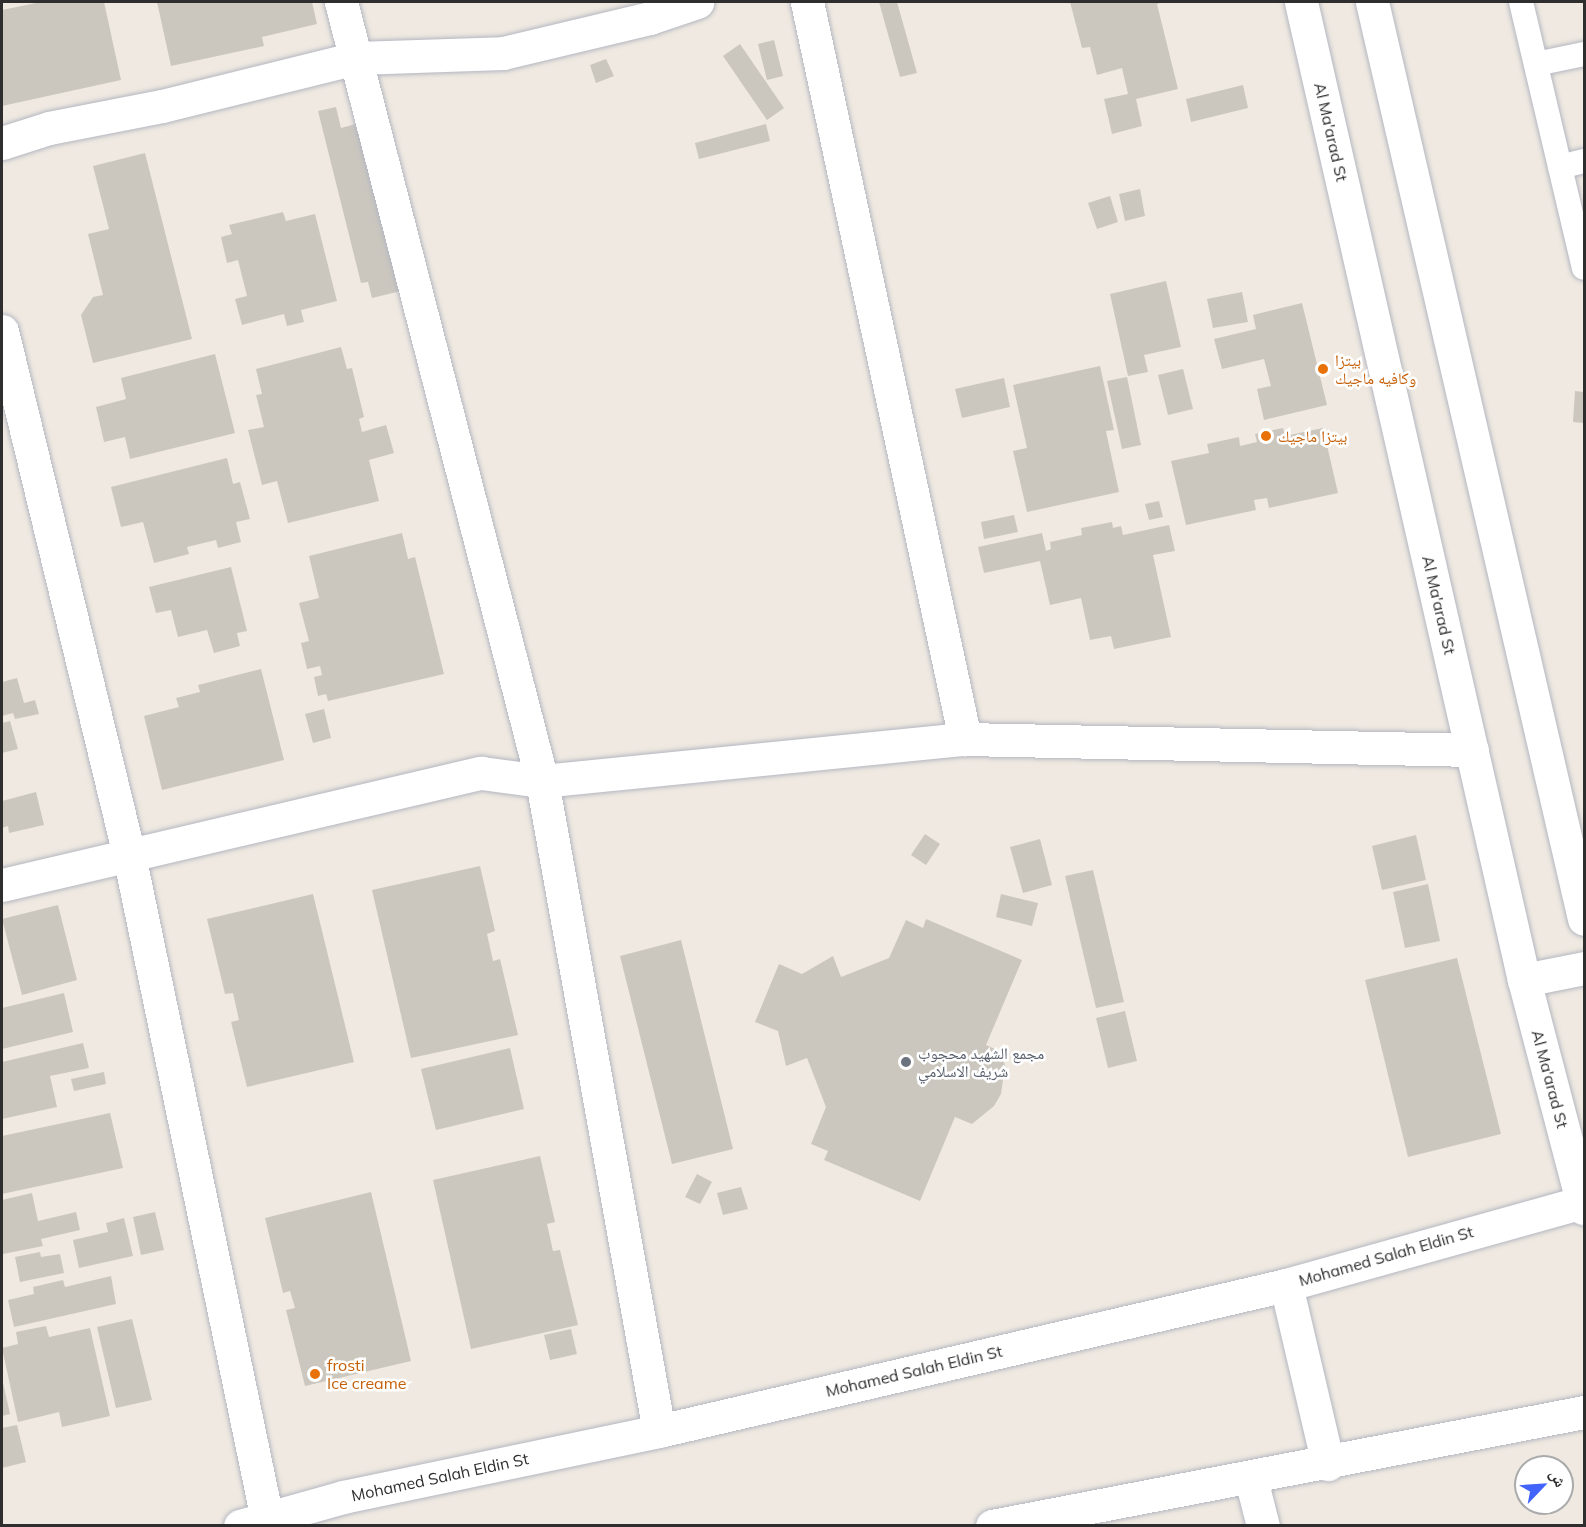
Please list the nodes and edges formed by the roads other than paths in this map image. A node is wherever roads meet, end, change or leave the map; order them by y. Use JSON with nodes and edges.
{"nodes":[{"id":1,"x":341,"y":2,"type":"edge"},
{"id":2,"x":697,"y":2,"type":"edge"},
{"id":3,"x":807,"y":2,"type":"edge"},
{"id":4,"x":1301,"y":2,"type":"edge"},
{"id":5,"x":1372,"y":2,"type":"edge"},
{"id":6,"x":1521,"y":2,"type":"edge"},
{"id":7,"x":1584,"y":54,"type":"edge"},
{"id":8,"x":356,"y":57,"type":"junction"},
{"id":9,"x":1536,"y":64,"type":"junction"},
{"id":10,"x":2,"y":143,"type":"edge"},
{"id":11,"x":1584,"y":161,"type":"edge"},
{"id":12,"x":1560,"y":167,"type":"junction"},
{"id":13,"x":1584,"y":268,"type":"edge"},
{"id":14,"x":2,"y":331,"type":"edge"},
{"id":15,"x":965,"y":739,"type":"junction"},
{"id":16,"x":1472,"y":750,"type":"junction"},
{"id":17,"x":542,"y":781,"type":"junction"},
{"id":18,"x":129,"y":855,"type":"junction"},
{"id":19,"x":2,"y":885,"type":"edge"},
{"id":20,"x":1584,"y":919,"type":"edge"},
{"id":21,"x":1584,"y":968,"type":"edge"},
{"id":22,"x":1524,"y":980,"type":"junction"},
{"id":23,"x":1584,"y":1204,"type":"edge"},
{"id":24,"x":1286,"y":1285,"type":"junction"},
{"id":25,"x":1584,"y":1412,"type":"edge"},
{"id":26,"x":658,"y":1431,"type":"junction"},
{"id":27,"x":1328,"y":1464,"type":"junction"},
{"id":28,"x":1251,"y":1479,"type":"junction"},
{"id":29,"x":254,"y":1522,"type":"edge"},
{"id":30,"x":992,"y":1526,"type":"edge"},
{"id":31,"x":1263,"y":1526,"type":"edge"}],
"edges":[{"from":1,"to":8,"type":"street"},
{"from":2,"to":8,"type":"street"},
{"from":3,"to":15,"type":"street"},
{"from":4,"to":16,"type":"street","name":"Al Ma'arad St"},
{"from":5,"to":20,"type":"street"},
{"from":6,"to":9,"type":"lane"},
{"from":7,"to":9,"type":"lane"},
{"from":8,"to":10,"type":"street"},
{"from":8,"to":17,"type":"street"},
{"from":9,"to":12,"type":"lane"},
{"from":11,"to":12,"type":"lane"},
{"from":12,"to":13,"type":"lane"},
{"from":14,"to":18,"type":"street"},
{"from":15,"to":16,"type":"street"},
{"from":15,"to":17,"type":"street"},
{"from":16,"to":22,"type":"street","name":"Al Ma'arad St"},
{"from":17,"to":18,"type":"street"},
{"from":17,"to":26,"type":"street"},
{"from":18,"to":19,"type":"street"},
{"from":18,"to":29,"type":"street"},
{"from":21,"to":22,"type":"street"},
{"from":22,"to":23,"type":"street","name":"Al Ma'arad St"},
{"from":23,"to":24,"type":"street","name":"Mohamed Salah Eldin St"},
{"from":24,"to":26,"type":"street","name":"Mohamed Salah Eldin St"},
{"from":24,"to":27,"type":"street"},
{"from":25,"to":27,"type":"street"},
{"from":26,"to":29,"type":"street","name":"Mohamed Salah Eldin St"},
{"from":27,"to":28,"type":"street"},
{"from":28,"to":30,"type":"street"},
{"from":28,"to":31,"type":"street"}]}
